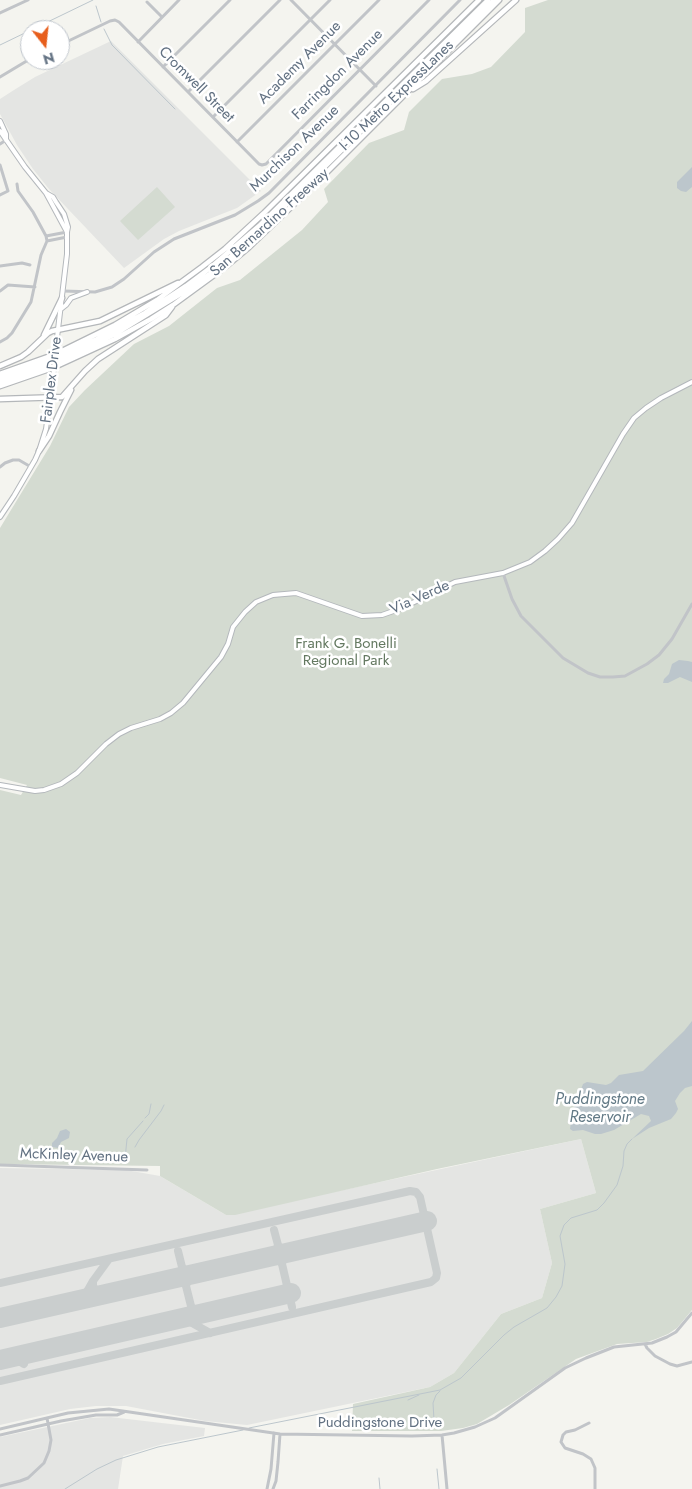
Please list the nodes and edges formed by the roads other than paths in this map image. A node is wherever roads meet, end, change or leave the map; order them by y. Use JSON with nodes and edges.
{"nodes":[{"id":1,"x":28,"y":0,"type":"edge"},
{"id":2,"x":179,"y":0,"type":"edge"},
{"id":3,"x":230,"y":0,"type":"edge"},
{"id":4,"x":280,"y":0,"type":"edge"},
{"id":5,"x":291,"y":0,"type":"edge"},
{"id":6,"x":330,"y":0,"type":"edge"},
{"id":7,"x":380,"y":0,"type":"edge"},
{"id":8,"x":430,"y":0,"type":"edge"},
{"id":9,"x":460,"y":0,"type":"edge"},
{"id":10,"x":479,"y":0,"type":"edge"},
{"id":11,"x":488,"y":0,"type":"edge"},
{"id":12,"x":494,"y":0,"type":"edge"},
{"id":13,"x":500,"y":0,"type":"edge"},
{"id":14,"x":515,"y":0,"type":"edge"},
{"id":15,"x":146,"y":2,"type":"dead end"},
{"id":16,"x":0,"y":13,"type":"edge"},
{"id":17,"x":162,"y":17,"type":"junction"},
{"id":18,"x":310,"y":20,"type":"junction"},
{"id":19,"x":70,"y":40,"type":"edge"},
{"id":20,"x":138,"y":42,"type":"junction"},
{"id":21,"x":335,"y":44,"type":"junction"},
{"id":22,"x":20,"y":65,"type":"edge"},
{"id":23,"x":163,"y":67,"type":"junction"},
{"id":24,"x":360,"y":69,"type":"junction"},
{"id":25,"x":0,"y":77,"type":"edge"},
{"id":26,"x":376,"y":86,"type":"junction"},
{"id":27,"x":188,"y":92,"type":"junction"},
{"id":28,"x":404,"y":95,"type":"junction"},
{"id":29,"x":212,"y":117,"type":"junction"},
{"id":30,"x":0,"y":121,"type":"edge"},
{"id":31,"x":0,"y":131,"type":"edge"},
{"id":32,"x":6,"y":140,"type":"junction"},
{"id":33,"x":237,"y":142,"type":"junction"},
{"id":34,"x":0,"y":144,"type":"edge"},
{"id":35,"x":0,"y":164,"type":"edge"},
{"id":36,"x":262,"y":165,"type":"joint"},
{"id":37,"x":17,"y":184,"type":"dead end"},
{"id":38,"x":0,"y":195,"type":"edge"},
{"id":39,"x":67,"y":232,"type":"junction"},
{"id":40,"x":46,"y":236,"type":"junction"},
{"id":41,"x":67,"y":237,"type":"junction"},
{"id":42,"x":47,"y":242,"type":"junction"},
{"id":43,"x":30,"y":265,"type":"dead end"},
{"id":44,"x":0,"y":266,"type":"edge"},
{"id":45,"x":186,"y":279,"type":"junction"},
{"id":46,"x":35,"y":287,"type":"junction"},
{"id":47,"x":0,"y":291,"type":"edge"},
{"id":48,"x":63,"y":291,"type":"junction"},
{"id":49,"x":88,"y":292,"type":"junction"},
{"id":50,"x":62,"y":298,"type":"junction"},
{"id":51,"x":173,"y":305,"type":"junction"},
{"id":52,"x":61,"y":309,"type":"junction"},
{"id":53,"x":58,"y":330,"type":"junction"},
{"id":54,"x":42,"y":338,"type":"junction"},
{"id":55,"x":0,"y":342,"type":"edge"},
{"id":56,"x":0,"y":366,"type":"edge"},
{"id":57,"x":0,"y":374,"type":"edge"},
{"id":58,"x":0,"y":378,"type":"edge"},
{"id":59,"x":78,"y":378,"type":"junction"},
{"id":60,"x":0,"y":382,"type":"edge"},
{"id":61,"x":692,"y":382,"type":"edge"},
{"id":62,"x":0,"y":386,"type":"edge"},
{"id":63,"x":50,"y":397,"type":"junction"},
{"id":64,"x":0,"y":399,"type":"edge"},
{"id":65,"x":39,"y":451,"type":"junction"},
{"id":66,"x":0,"y":467,"type":"edge"},
{"id":67,"x":31,"y":467,"type":"junction"},
{"id":68,"x":0,"y":516,"type":"edge"},
{"id":69,"x":504,"y":573,"type":"junction"},
{"id":70,"x":692,"y":604,"type":"edge"},
{"id":71,"x":0,"y":785,"type":"edge"},
{"id":72,"x":0,"y":1165,"type":"edge"},
{"id":73,"x":147,"y":1170,"type":"dead end"},
{"id":74,"x":692,"y":1313,"type":"edge"},
{"id":75,"x":645,"y":1344,"type":"junction"},
{"id":76,"x":692,"y":1362,"type":"edge"},
{"id":77,"x":124,"y":1412,"type":"junction"},
{"id":78,"x":47,"y":1418,"type":"junction"},
{"id":79,"x":49,"y":1424,"type":"junction"},
{"id":80,"x":589,"y":1424,"type":"dead end"},
{"id":81,"x":0,"y":1429,"type":"edge"},
{"id":82,"x":274,"y":1433,"type":"junction"},
{"id":83,"x":280,"y":1434,"type":"junction"},
{"id":84,"x":0,"y":1435,"type":"edge"},
{"id":85,"x":442,"y":1435,"type":"junction"},
{"id":86,"x":0,"y":1486,"type":"edge"},
{"id":87,"x":267,"y":1489,"type":"edge"},
{"id":88,"x":273,"y":1489,"type":"edge"},
{"id":89,"x":447,"y":1489,"type":"edge"},
{"id":90,"x":595,"y":1489,"type":"edge"}],
"edges":[{"from":1,"to":16,"type":"street"},
{"from":2,"to":17,"type":"street"},
{"from":3,"to":23,"type":"street"},
{"from":4,"to":27,"type":"street"},
{"from":5,"to":18,"type":"street"},
{"from":6,"to":18,"type":"street"},
{"from":7,"to":21,"type":"street","name":"Academy Avenue"},
{"from":8,"to":24,"type":"street","name":"Farringdon Avenue"},
{"from":9,"to":26,"type":"street","name":"Murchison Avenue"},
{"from":10,"to":45,"type":"highway","name":"San Bernardino Freeway"},
{"from":11,"to":58,"type":"highway","name":"I-10 Metro ExpressLanes"},
{"from":12,"to":60,"type":"highway","name":"I-10 Metro ExpressLanes"},
{"from":13,"to":28,"type":"highway","name":"San Bernardino Freeway"},
{"from":14,"to":28,"type":"highway"},
{"from":15,"to":17,"type":"street"},
{"from":17,"to":20,"type":"street"},
{"from":18,"to":21,"type":"street"},
{"from":18,"to":29,"type":"street"},
{"from":19,"to":20,"type":"street","name":"Cromwell Street"},
{"from":20,"to":23,"type":"street","name":"Cromwell Street"},
{"from":21,"to":24,"type":"street"},
{"from":21,"to":33,"type":"street","name":"Academy Avenue"},
{"from":22,"to":25,"type":"street"},
{"from":23,"to":27,"type":"street","name":"Cromwell Street"},
{"from":24,"to":26,"type":"street"},
{"from":24,"to":36,"type":"street","name":"Farringdon Avenue"},
{"from":26,"to":49,"type":"street","name":"Murchison Avenue"},
{"from":27,"to":29,"type":"street","name":"Cromwell Street"},
{"from":28,"to":51,"type":"highway","name":"San Bernardino Freeway"},
{"from":29,"to":33,"type":"street","name":"Cromwell Street"},
{"from":30,"to":32,"type":"main road","name":"Fairplex Drive"},
{"from":31,"to":32,"type":"main road","name":"Fairplex Drive"},
{"from":32,"to":34,"type":"street"},
{"from":32,"to":39,"type":"main road","name":"Fairplex Drive"},
{"from":33,"to":36,"type":"street","name":"Cromwell Street"},
{"from":35,"to":38,"type":"street"},
{"from":37,"to":40,"type":"street"},
{"from":39,"to":40,"type":"street"},
{"from":39,"to":41,"type":"main road","name":"Fairplex Drive"},
{"from":40,"to":42,"type":"street"},
{"from":41,"to":42,"type":"street"},
{"from":41,"to":48,"type":"main road","name":"Fairplex Drive"},
{"from":42,"to":46,"type":"street"},
{"from":43,"to":44,"type":"street"},
{"from":45,"to":53,"type":"highway"},
{"from":45,"to":57,"type":"highway","name":"San Bernardino Freeway"},
{"from":46,"to":47,"type":"street"},
{"from":46,"to":55,"type":"street"},
{"from":48,"to":49,"type":"street","name":"Murchison Avenue"},
{"from":48,"to":50,"type":"main road","name":"Fairplex Drive"},
{"from":49,"to":52,"type":"main road"},
{"from":50,"to":52,"type":"main road","name":"Fairplex Drive"},
{"from":50,"to":54,"type":"highway"},
{"from":51,"to":59,"type":"highway"},
{"from":51,"to":62,"type":"highway","name":"San Bernardino Freeway"},
{"from":52,"to":53,"type":"main road","name":"Fairplex Drive"},
{"from":53,"to":54,"type":"highway"},
{"from":53,"to":63,"type":"main road","name":"Fairplex Drive","bridge":true},
{"from":54,"to":56,"type":"highway"},
{"from":59,"to":63,"type":"highway"},
{"from":59,"to":65,"type":"highway"},
{"from":61,"to":69,"type":"main road","name":"Via Verde"},
{"from":63,"to":64,"type":"highway"},
{"from":63,"to":65,"type":"main road","name":"Fairplex Drive"},
{"from":65,"to":67,"type":"main road","name":"Fairplex Drive"},
{"from":66,"to":67,"type":"street"},
{"from":67,"to":68,"type":"main road","name":"Fairplex Drive"},
{"from":69,"to":70,"type":"street"},
{"from":69,"to":71,"type":"main road","name":"Via Verde"},
{"from":72,"to":73,"type":"street","name":"McKinley Avenue"},
{"from":74,"to":75,"type":"street","name":"Puddingstone Drive"},
{"from":75,"to":76,"type":"street"},
{"from":75,"to":85,"type":"street","name":"Puddingstone Drive"},
{"from":77,"to":78,"type":"street","name":"Puddingstone Drive"},
{"from":77,"to":79,"type":"street","name":"Puddingstone Drive"},
{"from":77,"to":82,"type":"street","name":"Puddingstone Drive"},
{"from":78,"to":79,"type":"street"},
{"from":78,"to":81,"type":"street","name":"Puddingstone Drive"},
{"from":79,"to":84,"type":"street","name":"Puddingstone Drive"},
{"from":79,"to":86,"type":"street"},
{"from":80,"to":90,"type":"street"},
{"from":82,"to":83,"type":"street","name":"Puddingstone Drive"},
{"from":82,"to":87,"type":"street"},
{"from":83,"to":85,"type":"street","name":"Puddingstone Drive"},
{"from":83,"to":88,"type":"street"},
{"from":85,"to":89,"type":"street"}]}
